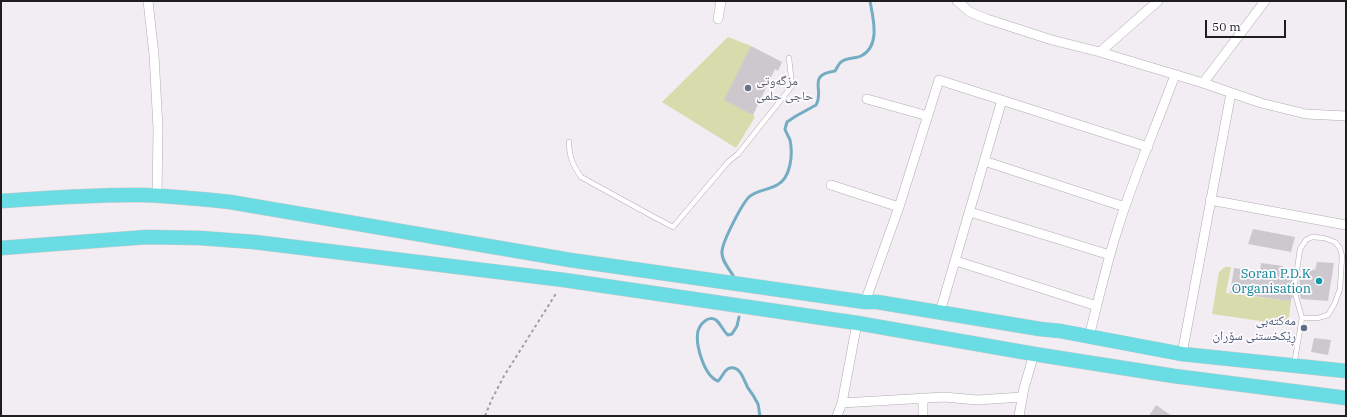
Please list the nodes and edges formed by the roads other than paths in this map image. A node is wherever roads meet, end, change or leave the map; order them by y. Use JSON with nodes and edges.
{"nodes":[{"id":1,"x":148,"y":1,"type":"edge"},
{"id":2,"x":721,"y":1,"type":"edge"},
{"id":3,"x":956,"y":1,"type":"edge"},
{"id":4,"x":1158,"y":1,"type":"edge"},
{"id":5,"x":1266,"y":1,"type":"edge"},
{"id":6,"x":718,"y":19,"type":"dead end"},
{"id":7,"x":1100,"y":52,"type":"junction"},
{"id":8,"x":789,"y":58,"type":"dead end"},
{"id":9,"x":1175,"y":75,"type":"junction"},
{"id":10,"x":1203,"y":83,"type":"junction"},
{"id":11,"x":1231,"y":93,"type":"junction"},
{"id":12,"x":867,"y":99,"type":"dead end"},
{"id":13,"x":1002,"y":100,"type":"junction"},
{"id":14,"x":928,"y":116,"type":"junction"},
{"id":15,"x":1346,"y":116,"type":"edge"},
{"id":16,"x":569,"y":142,"type":"dead end"},
{"id":17,"x":1148,"y":147,"type":"junction"},
{"id":18,"x":984,"y":161,"type":"junction"},
{"id":19,"x":831,"y":185,"type":"dead end"},
{"id":20,"x":157,"y":196,"type":"junction"},
{"id":21,"x":1,"y":200,"type":"edge"},
{"id":22,"x":1210,"y":200,"type":"junction"},
{"id":23,"x":899,"y":207,"type":"junction"},
{"id":24,"x":1125,"y":207,"type":"junction"},
{"id":25,"x":970,"y":212,"type":"junction"},
{"id":26,"x":1346,"y":225,"type":"edge"},
{"id":27,"x":1,"y":248,"type":"edge"},
{"id":28,"x":1110,"y":255,"type":"junction"},
{"id":29,"x":570,"y":260,"type":"junction"},
{"id":30,"x":956,"y":261,"type":"junction"},
{"id":31,"x":564,"y":280,"type":"junction"},
{"id":32,"x":865,"y":302,"type":"junction"},
{"id":33,"x":1097,"y":306,"type":"junction"},
{"id":34,"x":940,"y":312,"type":"junction"},
{"id":35,"x":1302,"y":318,"type":"junction"},
{"id":36,"x":857,"y":323,"type":"junction"},
{"id":37,"x":1089,"y":337,"type":"junction"},
{"id":38,"x":1034,"y":354,"type":"junction"},
{"id":39,"x":1182,"y":354,"type":"junction"},
{"id":40,"x":1294,"y":366,"type":"junction"},
{"id":41,"x":1346,"y":371,"type":"edge"},
{"id":42,"x":1022,"y":397,"type":"junction"},
{"id":43,"x":923,"y":398,"type":"junction"},
{"id":44,"x":1346,"y":398,"type":"edge"},
{"id":45,"x":842,"y":403,"type":"junction"},
{"id":46,"x":837,"y":416,"type":"edge"},
{"id":47,"x":923,"y":416,"type":"edge"},
{"id":48,"x":1019,"y":416,"type":"edge"}],
"edges":[{"from":1,"to":20,"type":"street"},
{"from":2,"to":6,"type":"street"},
{"from":3,"to":7,"type":"street"},
{"from":4,"to":7,"type":"street"},
{"from":5,"to":10,"type":"street"},
{"from":7,"to":9,"type":"street"},
{"from":8,"to":16,"type":"lane"},
{"from":9,"to":10,"type":"street"},
{"from":9,"to":17,"type":"street"},
{"from":10,"to":11,"type":"street"},
{"from":11,"to":15,"type":"street"},
{"from":11,"to":22,"type":"street"},
{"from":12,"to":14,"type":"street"},
{"from":13,"to":14,"type":"street"},
{"from":13,"to":17,"type":"street"},
{"from":13,"to":18,"type":"street"},
{"from":14,"to":23,"type":"street"},
{"from":17,"to":24,"type":"street"},
{"from":18,"to":24,"type":"street"},
{"from":18,"to":25,"type":"street"},
{"from":19,"to":23,"type":"street"},
{"from":20,"to":21,"type":"main road"},
{"from":20,"to":29,"type":"main road"},
{"from":22,"to":26,"type":"street"},
{"from":22,"to":39,"type":"street"},
{"from":23,"to":32,"type":"street"},
{"from":24,"to":28,"type":"street"},
{"from":25,"to":28,"type":"street"},
{"from":25,"to":30,"type":"street"},
{"from":27,"to":31,"type":"main road"},
{"from":28,"to":33,"type":"street"},
{"from":29,"to":31,"type":"main road"},
{"from":29,"to":32,"type":"main road"},
{"from":30,"to":33,"type":"street"},
{"from":30,"to":34,"type":"street"},
{"from":31,"to":36,"type":"main road"},
{"from":32,"to":34,"type":"main road"},
{"from":33,"to":37,"type":"street"},
{"from":34,"to":37,"type":"main road"},
{"from":35,"to":35,"type":"lane"},
{"from":35,"to":40,"type":"lane"},
{"from":36,"to":38,"type":"main road"},
{"from":36,"to":45,"type":"street"},
{"from":37,"to":39,"type":"main road"},
{"from":38,"to":42,"type":"street"},
{"from":38,"to":44,"type":"main road"},
{"from":39,"to":40,"type":"main road"},
{"from":40,"to":41,"type":"main road"},
{"from":42,"to":43,"type":"street"},
{"from":42,"to":48,"type":"street"},
{"from":43,"to":45,"type":"street"},
{"from":43,"to":47,"type":"street"},
{"from":45,"to":46,"type":"street"}]}
